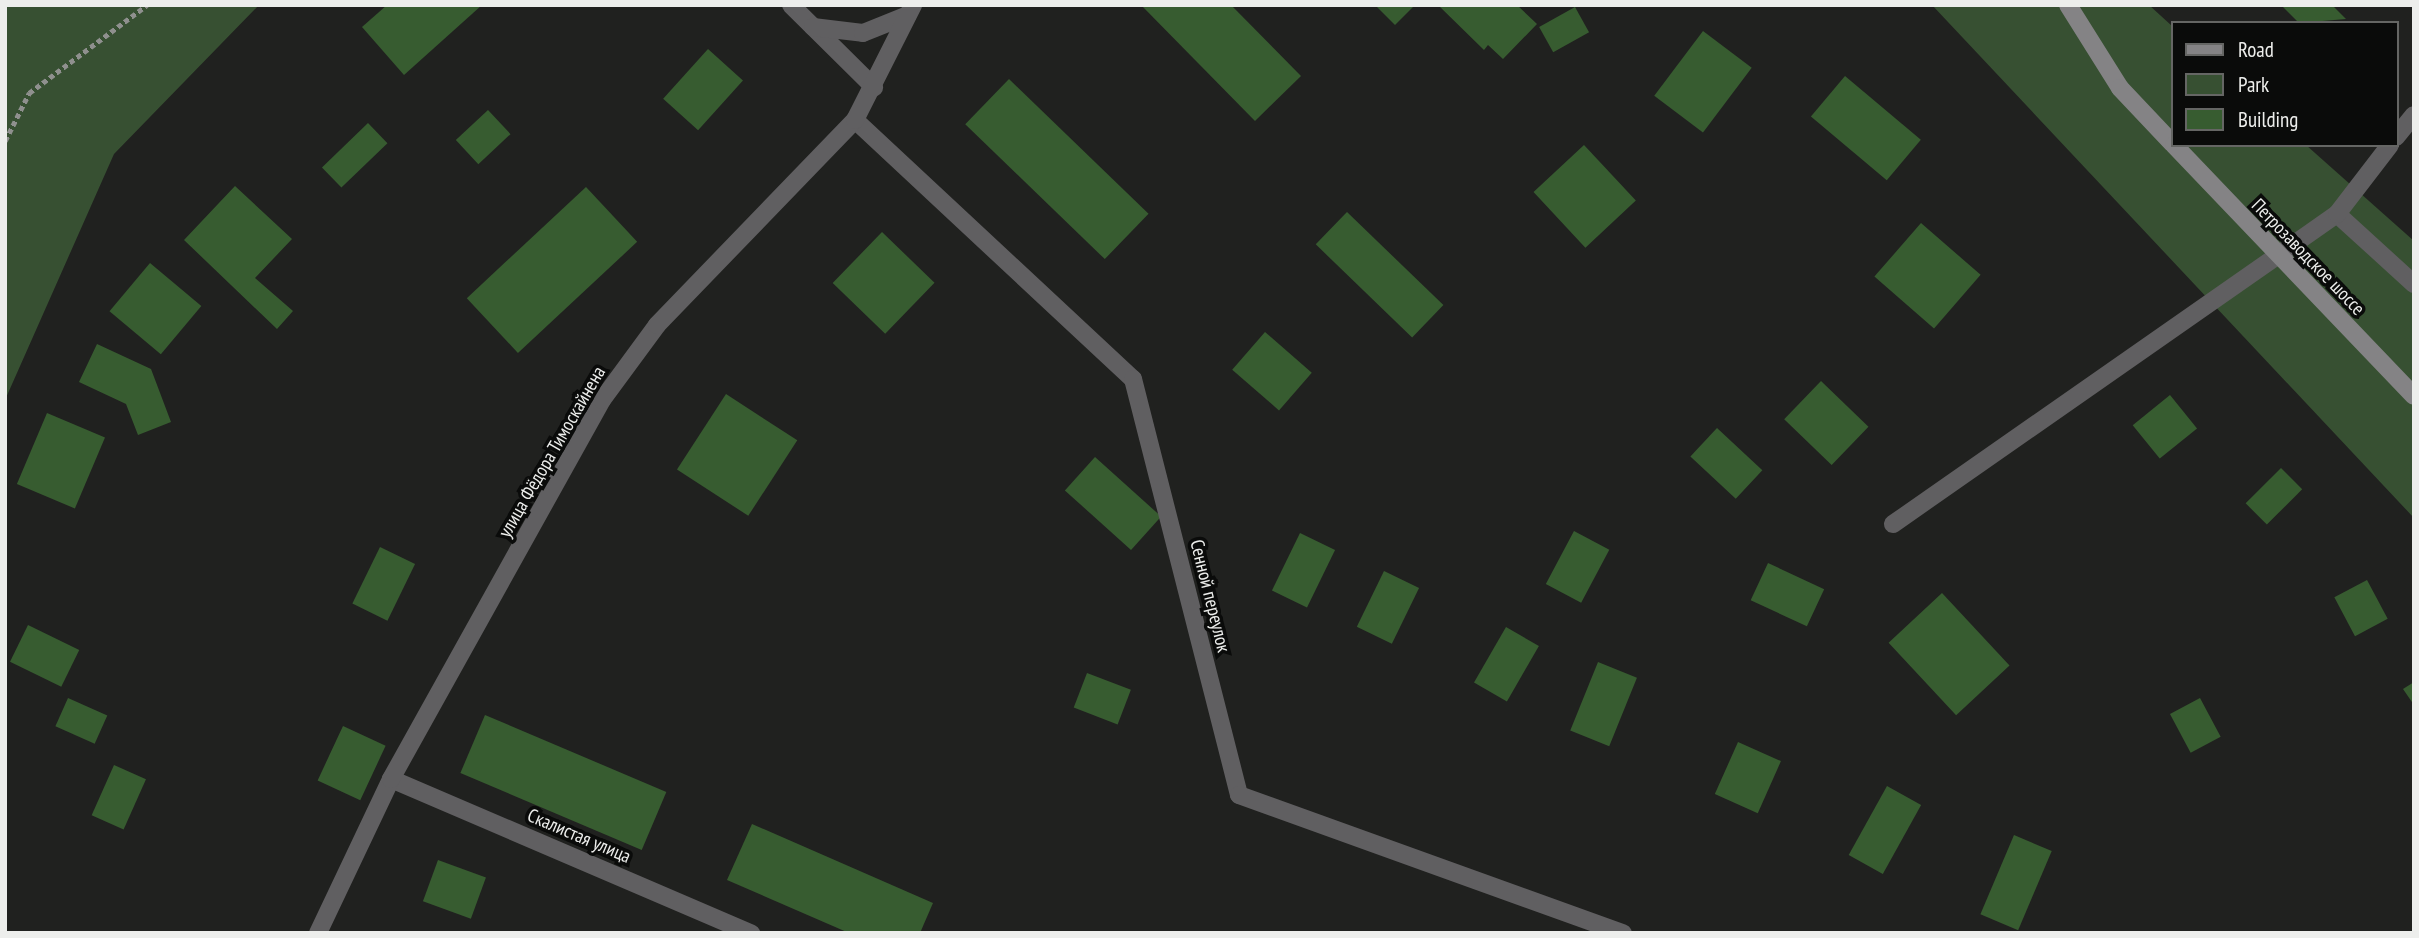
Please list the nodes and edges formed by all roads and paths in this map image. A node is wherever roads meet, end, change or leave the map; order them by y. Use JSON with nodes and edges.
{"nodes":[{"id":1,"x":148,"y":5,"type":"edge"},
{"id":2,"x":791,"y":5,"type":"edge"},
{"id":3,"x":2068,"y":5,"type":"edge"},
{"id":4,"x":911,"y":10,"type":"edge"},
{"id":5,"x":813,"y":27,"type":"junction"},
{"id":6,"x":874,"y":87,"type":"junction"},
{"id":7,"x":2414,"y":115,"type":"edge"},
{"id":8,"x":855,"y":120,"type":"junction"},
{"id":9,"x":2398,"y":135,"type":"edge"},
{"id":10,"x":5,"y":141,"type":"edge"},
{"id":11,"x":2170,"y":141,"type":"edge"},
{"id":12,"x":2176,"y":147,"type":"edge"},
{"id":13,"x":2388,"y":147,"type":"edge"},
{"id":14,"x":2337,"y":214,"type":"junction"},
{"id":15,"x":2278,"y":256,"type":"junction"},
{"id":16,"x":2414,"y":284,"type":"edge"},
{"id":17,"x":2414,"y":396,"type":"edge"},
{"id":18,"x":1893,"y":524,"type":"dead end"},
{"id":19,"x":391,"y":779,"type":"junction"},
{"id":20,"x":318,"y":933,"type":"edge"},
{"id":21,"x":751,"y":933,"type":"edge"},
{"id":22,"x":1623,"y":933,"type":"edge"}],
"edges":[{"from":1,"to":10,"type":"path"},
{"from":2,"to":5,"type":"street"},
{"from":3,"to":11,"type":"main road","name":"Петрозаводское шоссе"},
{"from":4,"to":5,"type":"street"},
{"from":4,"to":6,"type":"street","name":"улица Фёдора Тимоскайнена"},
{"from":5,"to":6,"type":"street"},
{"from":6,"to":8,"type":"street","name":"улица Фёдора Тимоскайнена"},
{"from":7,"to":9,"type":"street"},
{"from":8,"to":19,"type":"street","name":"улица Фёдора Тимоскайнена"},
{"from":8,"to":22,"type":"street","name":"Сенной переулок"},
{"from":12,"to":15,"type":"main road","name":"Петрозаводское шоссе"},
{"from":13,"to":14,"type":"street"},
{"from":14,"to":15,"type":"street"},
{"from":14,"to":16,"type":"street"},
{"from":15,"to":17,"type":"main road","name":"Петрозаводское шоссе"},
{"from":15,"to":18,"type":"street"},
{"from":19,"to":20,"type":"street","name":"улица Фёдора Тимоскайнена"},
{"from":19,"to":21,"type":"street","name":"Скалистая улица"}]}
